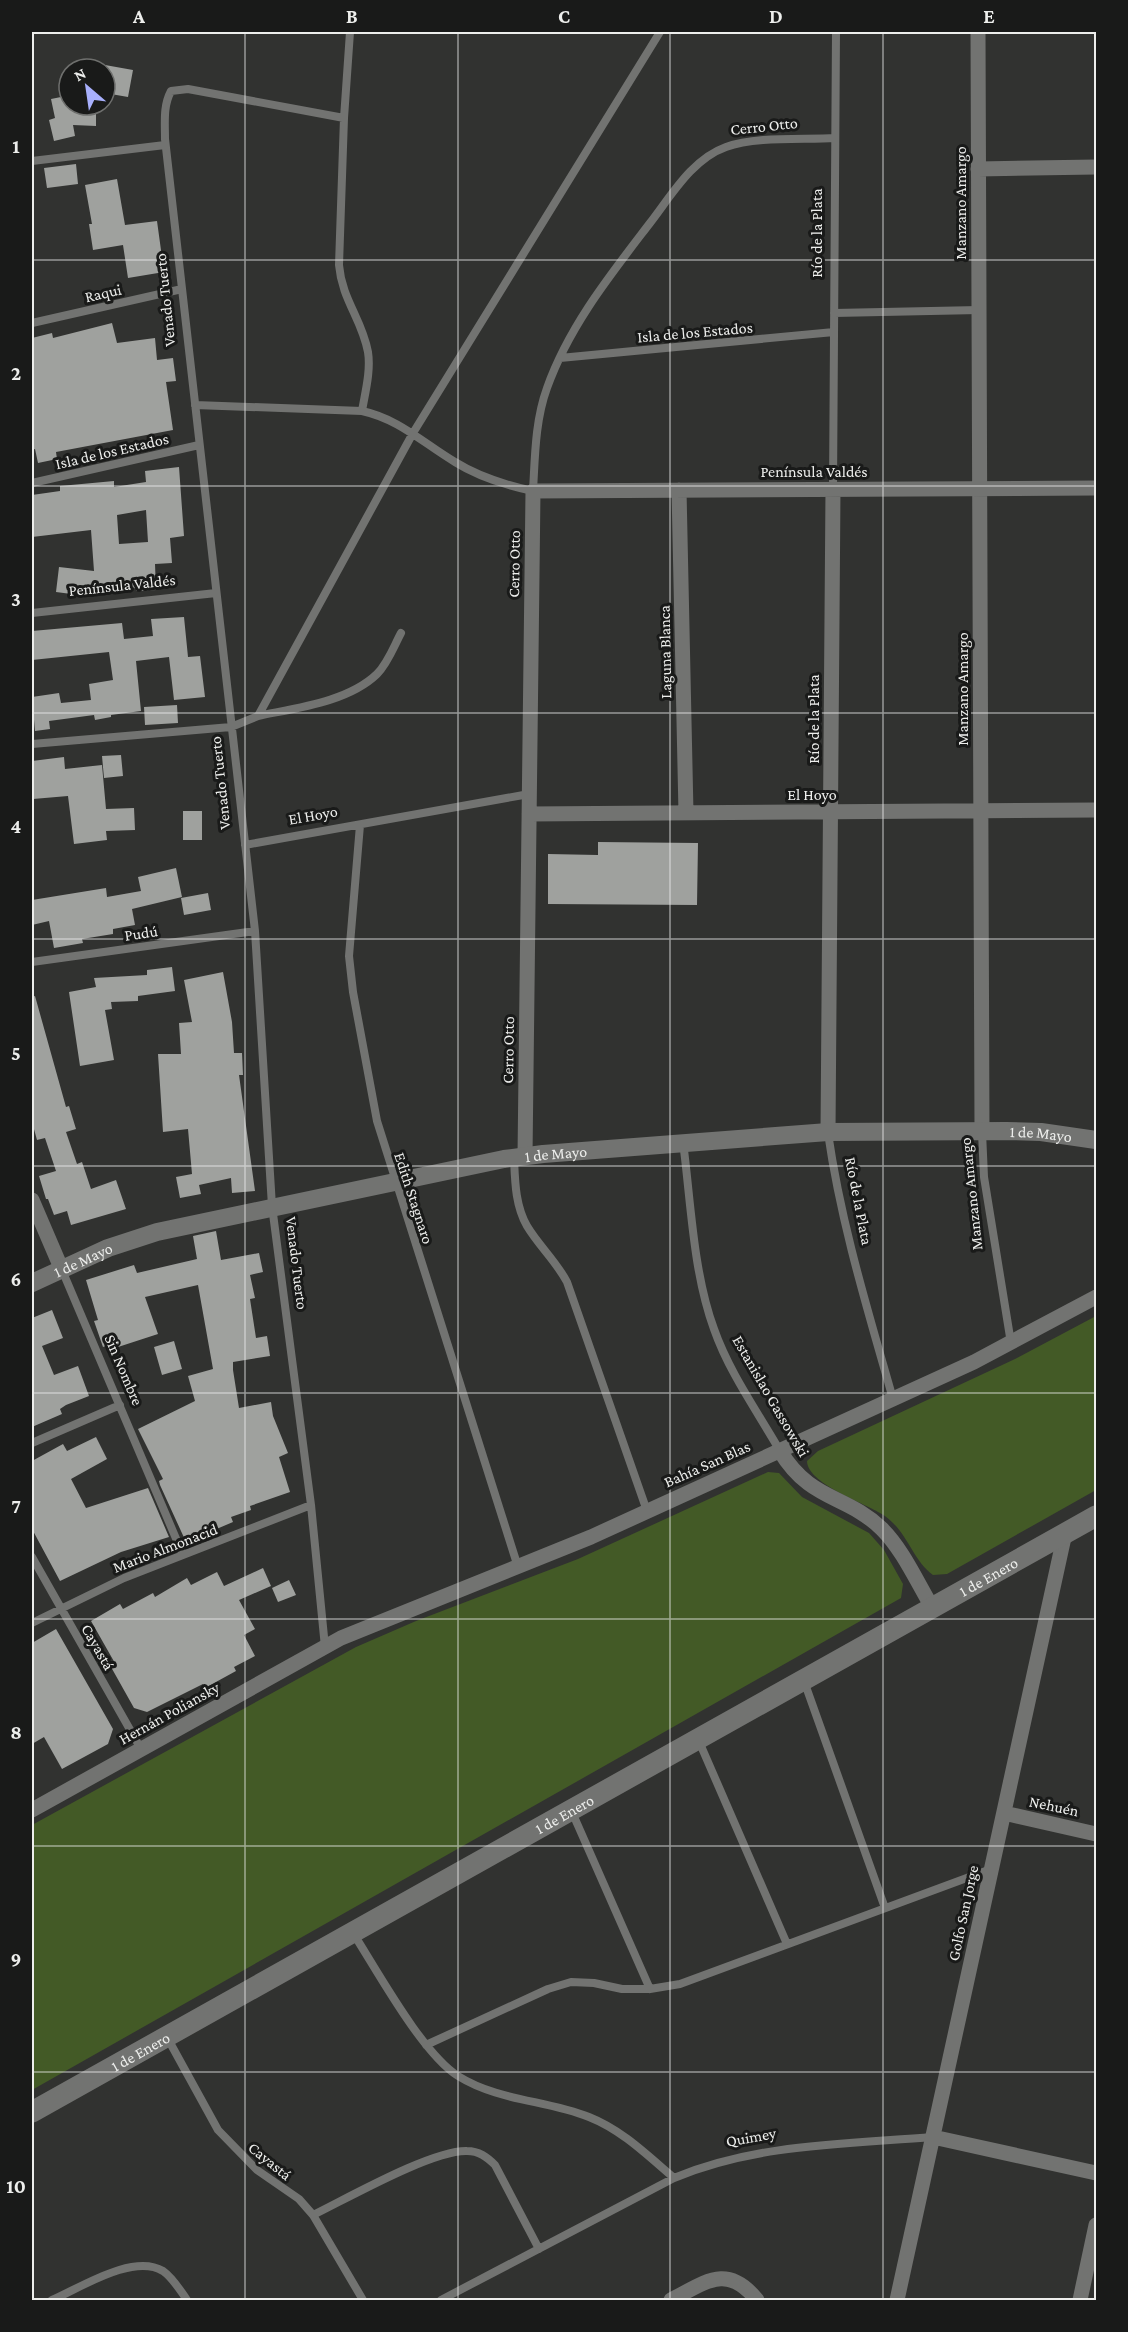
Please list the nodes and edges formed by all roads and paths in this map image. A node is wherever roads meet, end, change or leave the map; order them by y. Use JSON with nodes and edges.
{"nodes":[{"id":1,"x":350,"y":32,"type":"edge"},
{"id":2,"x":660,"y":32,"type":"edge"},
{"id":3,"x":836,"y":32,"type":"edge"},
{"id":4,"x":978,"y":32,"type":"edge"},
{"id":5,"x":344,"y":118,"type":"junction"},
{"id":6,"x":835,"y":138,"type":"junction"},
{"id":7,"x":165,"y":145,"type":"junction"},
{"id":8,"x":32,"y":161,"type":"edge"},
{"id":9,"x":1096,"y":167,"type":"edge"},
{"id":10,"x":978,"y":169,"type":"junction"},
{"id":11,"x":182,"y":288,"type":"junction"},
{"id":12,"x":979,"y":310,"type":"junction"},
{"id":13,"x":834,"y":313,"type":"junction"},
{"id":14,"x":32,"y":323,"type":"edge"},
{"id":15,"x":834,"y":332,"type":"junction"},
{"id":16,"x":560,"y":358,"type":"junction"},
{"id":17,"x":195,"y":405,"type":"junction"},
{"id":18,"x":362,"y":411,"type":"junction"},
{"id":19,"x":413,"y":433,"type":"junction"},
{"id":20,"x":199,"y":445,"type":"junction"},
{"id":21,"x":32,"y":483,"type":"edge"},
{"id":22,"x":980,"y":488,"type":"junction"},
{"id":23,"x":1096,"y":488,"type":"edge"},
{"id":24,"x":833,"y":489,"type":"junction"},
{"id":25,"x":679,"y":490,"type":"junction"},
{"id":26,"x":533,"y":491,"type":"junction"},
{"id":27,"x":216,"y":593,"type":"junction"},
{"id":28,"x":32,"y":613,"type":"edge"},
{"id":29,"x":401,"y":633,"type":"dead end"},
{"id":30,"x":258,"y":716,"type":"junction"},
{"id":31,"x":231,"y":727,"type":"junction"},
{"id":32,"x":32,"y":744,"type":"edge"},
{"id":33,"x":529,"y":794,"type":"junction"},
{"id":34,"x":1096,"y":810,"type":"edge"},
{"id":35,"x":981,"y":811,"type":"junction"},
{"id":36,"x":830,"y":812,"type":"junction"},
{"id":37,"x":686,"y":813,"type":"junction"},
{"id":38,"x":529,"y":814,"type":"junction"},
{"id":39,"x":360,"y":825,"type":"junction"},
{"id":40,"x":245,"y":845,"type":"junction"},
{"id":41,"x":255,"y":932,"type":"junction"},
{"id":42,"x":32,"y":962,"type":"edge"},
{"id":43,"x":982,"y":1131,"type":"junction"},
{"id":44,"x":828,"y":1132,"type":"junction"},
{"id":45,"x":1096,"y":1140,"type":"edge"},
{"id":46,"x":683,"y":1142,"type":"junction"},
{"id":47,"x":519,"y":1157,"type":"junction"},
{"id":48,"x":395,"y":1182,"type":"junction"},
{"id":49,"x":32,"y":1200,"type":"edge"},
{"id":50,"x":272,"y":1206,"type":"junction"},
{"id":51,"x":62,"y":1270,"type":"junction"},
{"id":52,"x":32,"y":1283,"type":"edge"},
{"id":53,"x":1096,"y":1297,"type":"edge"},
{"id":54,"x":1012,"y":1344,"type":"junction"},
{"id":55,"x":893,"y":1399,"type":"junction"},
{"id":56,"x":120,"y":1405,"type":"junction"},
{"id":57,"x":32,"y":1443,"type":"edge"},
{"id":58,"x":780,"y":1450,"type":"junction"},
{"id":59,"x":311,"y":1505,"type":"junction"},
{"id":60,"x":647,"y":1511,"type":"junction"},
{"id":61,"x":1096,"y":1515,"type":"edge"},
{"id":62,"x":1065,"y":1533,"type":"junction"},
{"id":63,"x":183,"y":1555,"type":"junction"},
{"id":64,"x":32,"y":1557,"type":"edge"},
{"id":65,"x":518,"y":1567,"type":"junction"},
{"id":66,"x":60,"y":1607,"type":"junction"},
{"id":67,"x":932,"y":1607,"type":"junction"},
{"id":68,"x":32,"y":1623,"type":"edge"},
{"id":69,"x":325,"y":1647,"type":"junction"},
{"id":70,"x":803,"y":1680,"type":"junction"},
{"id":71,"x":697,"y":1739,"type":"junction"},
{"id":72,"x":141,"y":1749,"type":"junction"},
{"id":73,"x":32,"y":1810,"type":"edge"},
{"id":74,"x":571,"y":1810,"type":"junction"},
{"id":75,"x":1004,"y":1813,"type":"junction"},
{"id":76,"x":1096,"y":1834,"type":"edge"},
{"id":77,"x":991,"y":1869,"type":"junction"},
{"id":78,"x":885,"y":1908,"type":"junction"},
{"id":79,"x":352,"y":1932,"type":"junction"},
{"id":80,"x":787,"y":1944,"type":"junction"},
{"id":81,"x":650,"y":1989,"type":"junction"},
{"id":82,"x":166,"y":2037,"type":"junction"},
{"id":83,"x":426,"y":2045,"type":"junction"},
{"id":84,"x":32,"y":2112,"type":"edge"},
{"id":85,"x":933,"y":2137,"type":"junction"},
{"id":86,"x":1096,"y":2173,"type":"edge"},
{"id":87,"x":674,"y":2178,"type":"junction"},
{"id":88,"x":313,"y":2215,"type":"junction"},
{"id":89,"x":1096,"y":2225,"type":"edge"},
{"id":90,"x":538,"y":2249,"type":"junction"},
{"id":91,"x":52,"y":2301,"type":"edge"},
{"id":92,"x":187,"y":2301,"type":"edge"},
{"id":93,"x":363,"y":2301,"type":"edge"},
{"id":94,"x":441,"y":2301,"type":"edge"},
{"id":95,"x":671,"y":2301,"type":"edge"},
{"id":96,"x":757,"y":2301,"type":"edge"},
{"id":97,"x":897,"y":2301,"type":"edge"},
{"id":98,"x":1080,"y":2301,"type":"edge"}],
"edges":[{"from":1,"to":5,"type":"lane"},
{"from":2,"to":19,"type":"lane"},
{"from":3,"to":6,"type":"lane","name":"Río de la Plata"},
{"from":4,"to":10,"type":"street","name":"Manzano Amargo"},
{"from":5,"to":7,"type":"lane","name":"Venado Tuerto"},
{"from":5,"to":18,"type":"lane"},
{"from":6,"to":13,"type":"lane","name":"Río de la Plata"},
{"from":6,"to":16,"type":"lane","name":"Cerro Otto"},
{"from":7,"to":8,"type":"lane"},
{"from":7,"to":11,"type":"lane","name":"Venado Tuerto"},
{"from":9,"to":10,"type":"street"},
{"from":10,"to":12,"type":"street","name":"Manzano Amargo"},
{"from":11,"to":14,"type":"lane","name":"Raqui"},
{"from":11,"to":17,"type":"lane","name":"Venado Tuerto"},
{"from":12,"to":13,"type":"lane"},
{"from":12,"to":22,"type":"street","name":"Manzano Amargo"},
{"from":13,"to":15,"type":"lane","name":"Río de la Plata"},
{"from":15,"to":16,"type":"lane","name":"Isla de los Estados"},
{"from":15,"to":24,"type":"lane","name":"Río de la Plata"},
{"from":16,"to":26,"type":"lane","name":"Cerro Otto"},
{"from":17,"to":18,"type":"lane"},
{"from":17,"to":20,"type":"lane","name":"Venado Tuerto"},
{"from":18,"to":19,"type":"lane"},
{"from":19,"to":26,"type":"lane"},
{"from":19,"to":30,"type":"lane"},
{"from":20,"to":21,"type":"lane","name":"Isla de los Estados"},
{"from":20,"to":27,"type":"lane","name":"Venado Tuerto"},
{"from":22,"to":23,"type":"street","name":"Península Valdés"},
{"from":22,"to":24,"type":"street","name":"Península Valdés"},
{"from":22,"to":35,"type":"street","name":"Manzano Amargo"},
{"from":24,"to":25,"type":"street","name":"Península Valdés"},
{"from":24,"to":36,"type":"street","name":"Río de la Plata"},
{"from":25,"to":26,"type":"street","name":"Península Valdés"},
{"from":25,"to":37,"type":"street","name":"Laguna Blanca"},
{"from":26,"to":33,"type":"street","name":"Cerro Otto"},
{"from":27,"to":28,"type":"lane","name":"Península Valdés"},
{"from":27,"to":31,"type":"lane","name":"Venado Tuerto"},
{"from":29,"to":30,"type":"lane"},
{"from":30,"to":31,"type":"lane"},
{"from":31,"to":32,"type":"lane"},
{"from":31,"to":40,"type":"lane","name":"Venado Tuerto"},
{"from":33,"to":38,"type":"street","name":"Cerro Otto"},
{"from":33,"to":39,"type":"lane","name":"El Hoyo"},
{"from":34,"to":35,"type":"street","name":"El Hoyo"},
{"from":35,"to":36,"type":"street","name":"El Hoyo"},
{"from":35,"to":43,"type":"street","name":"Manzano Amargo"},
{"from":36,"to":37,"type":"street","name":"El Hoyo"},
{"from":36,"to":44,"type":"street","name":"Río de la Plata"},
{"from":37,"to":38,"type":"street","name":"El Hoyo"},
{"from":38,"to":47,"type":"street","name":"Cerro Otto"},
{"from":39,"to":40,"type":"lane","name":"El Hoyo"},
{"from":39,"to":48,"type":"lane","name":"Edith Stagnaro"},
{"from":40,"to":41,"type":"lane","name":"Venado Tuerto"},
{"from":41,"to":42,"type":"lane","name":"Pudú"},
{"from":41,"to":50,"type":"lane","name":"Venado Tuerto"},
{"from":43,"to":44,"type":"street","name":"1 de Mayo"},
{"from":43,"to":45,"type":"street","name":"1 de Mayo"},
{"from":43,"to":54,"type":"lane","name":"Manzano Amargo"},
{"from":44,"to":46,"type":"street","name":"1 de Mayo"},
{"from":44,"to":55,"type":"lane","name":"Río de la Plata"},
{"from":46,"to":47,"type":"street","name":"1 de Mayo"},
{"from":46,"to":58,"type":"lane","name":"Estanislao Gassowski"},
{"from":47,"to":48,"type":"street","name":"1 de Mayo"},
{"from":47,"to":60,"type":"lane"},
{"from":48,"to":50,"type":"street","name":"1 de Mayo"},
{"from":48,"to":65,"type":"lane","name":"Edith Stagnaro"},
{"from":49,"to":51,"type":"street","name":"Sin Nombre"},
{"from":50,"to":51,"type":"street","name":"1 de Mayo"},
{"from":50,"to":59,"type":"lane","name":"Venado Tuerto"},
{"from":51,"to":52,"type":"street","name":"1 de Mayo"},
{"from":51,"to":56,"type":"lane","name":"Sin Nombre"},
{"from":53,"to":54,"type":"street","name":"Bahía San Blas"},
{"from":54,"to":55,"type":"street","name":"Bahía San Blas"},
{"from":55,"to":58,"type":"street","name":"Bahía San Blas"},
{"from":56,"to":57,"type":"lane"},
{"from":56,"to":63,"type":"lane","name":"Sin Nombre"},
{"from":58,"to":60,"type":"street","name":"Bahía San Blas"},
{"from":58,"to":67,"type":"street","name":"Estanislao Gassowski"},
{"from":59,"to":63,"type":"lane","name":"Mario Almonacid"},
{"from":59,"to":69,"type":"lane","name":"Venado Tuerto"},
{"from":60,"to":65,"type":"street","name":"Bahía San Blas"},
{"from":61,"to":62,"type":"main road","name":"1 de Enero"},
{"from":62,"to":67,"type":"main road","name":"1 de Enero"},
{"from":62,"to":75,"type":"street","name":"Golfo San Jorge"},
{"from":63,"to":66,"type":"lane","name":"Mario Almonacid"},
{"from":64,"to":66,"type":"lane","name":"Cayastá"},
{"from":65,"to":69,"type":"street","name":"Bahía San Blas"},
{"from":66,"to":68,"type":"lane","name":"Mario Almonacid"},
{"from":66,"to":72,"type":"lane","name":"Cayastá"},
{"from":67,"to":70,"type":"main road","name":"1 de Enero"},
{"from":69,"to":72,"type":"street","name":"Hernán Poliansky"},
{"from":70,"to":71,"type":"main road","name":"1 de Enero"},
{"from":70,"to":78,"type":"lane"},
{"from":71,"to":74,"type":"main road","name":"1 de Enero"},
{"from":71,"to":80,"type":"lane"},
{"from":72,"to":73,"type":"street","name":"Hernán Poliansky"},
{"from":74,"to":79,"type":"main road","name":"1 de Enero"},
{"from":74,"to":81,"type":"lane"},
{"from":75,"to":76,"type":"street","name":"Nehuén"},
{"from":75,"to":77,"type":"street","name":"Golfo San Jorge"},
{"from":77,"to":78,"type":"lane"},
{"from":77,"to":85,"type":"street","name":"Golfo San Jorge"},
{"from":78,"to":80,"type":"lane"},
{"from":79,"to":82,"type":"main road","name":"1 de Enero"},
{"from":79,"to":83,"type":"lane"},
{"from":80,"to":81,"type":"lane"},
{"from":81,"to":83,"type":"lane"},
{"from":82,"to":84,"type":"main road","name":"1 de Enero"},
{"from":82,"to":88,"type":"lane","name":"Cayastá"},
{"from":83,"to":87,"type":"lane"},
{"from":85,"to":86,"type":"street","name":"Quimey"},
{"from":85,"to":87,"type":"lane","name":"Quimey"},
{"from":85,"to":97,"type":"street","name":"Golfo San Jorge"},
{"from":87,"to":90,"type":"lane","name":"Quimey"},
{"from":88,"to":90,"type":"lane"},
{"from":88,"to":93,"type":"lane","name":"Cayastá"},
{"from":89,"to":98,"type":"street"},
{"from":90,"to":94,"type":"lane","name":"Quimey"},
{"from":91,"to":92,"type":"lane"},
{"from":95,"to":96,"type":"street"}]}
